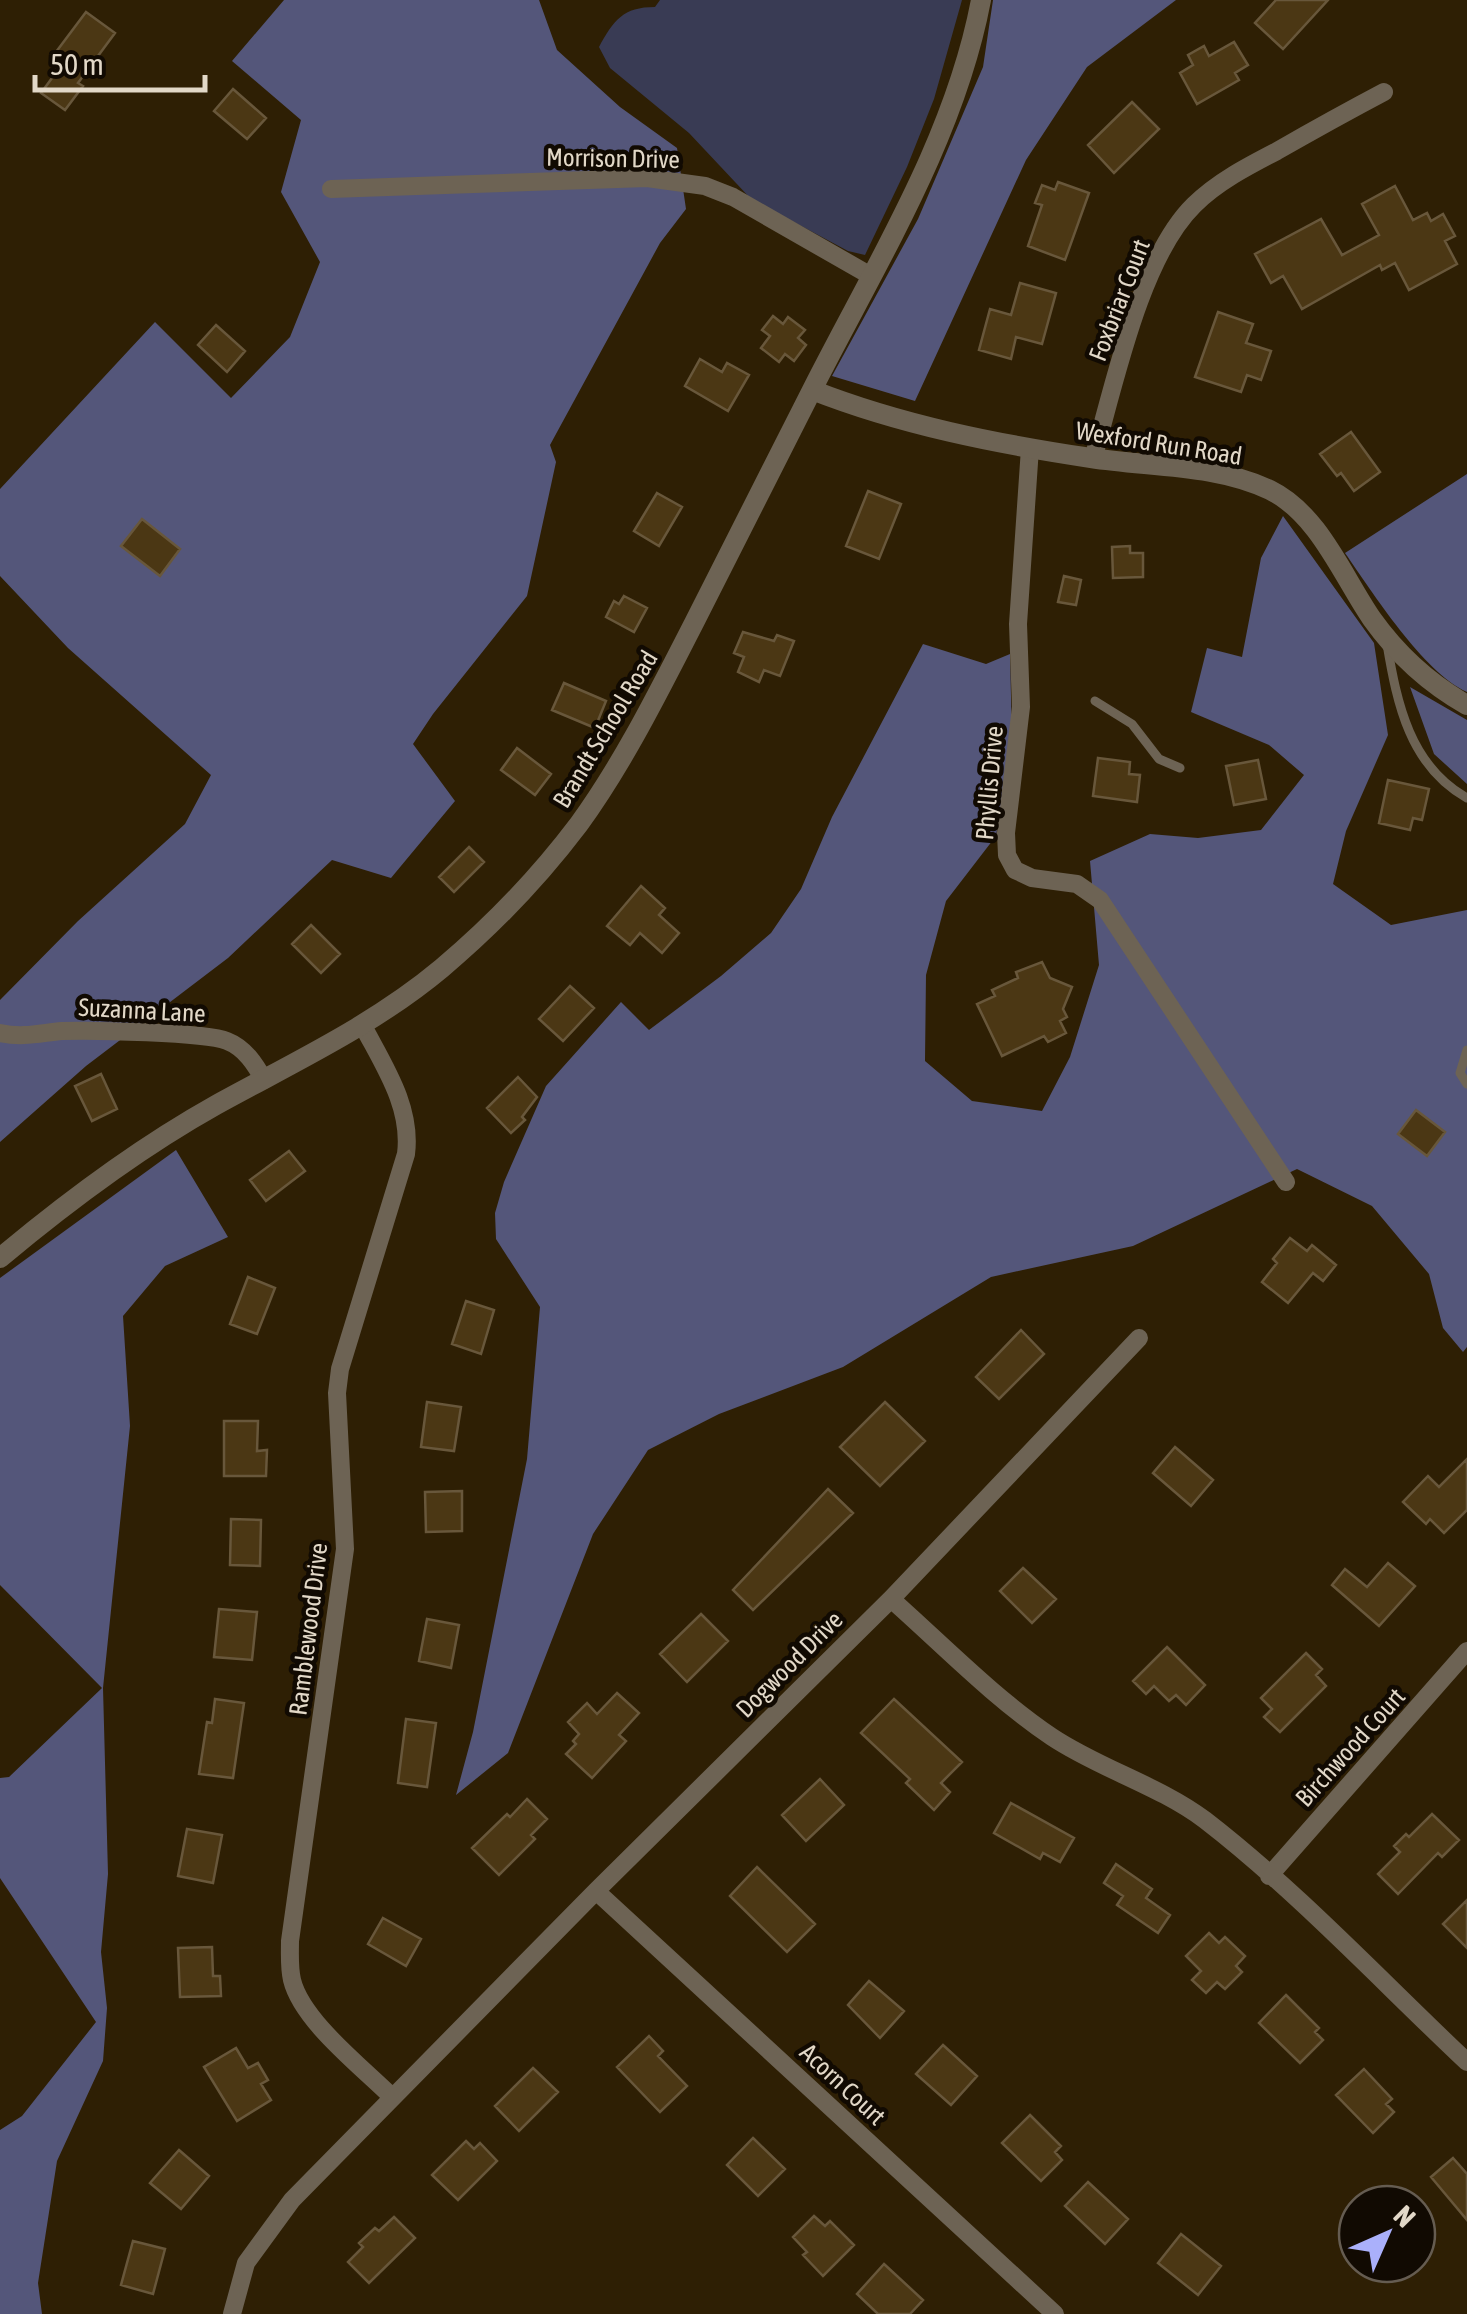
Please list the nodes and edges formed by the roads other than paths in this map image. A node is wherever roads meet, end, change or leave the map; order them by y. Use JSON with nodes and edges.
{"nodes":[{"id":1,"x":981,"y":0,"type":"edge"},
{"id":2,"x":1384,"y":92,"type":"dead end"},
{"id":3,"x":331,"y":189,"type":"dead end"},
{"id":4,"x":871,"y":276,"type":"junction"},
{"id":5,"x":812,"y":390,"type":"junction"},
{"id":6,"x":1030,"y":448,"type":"junction"},
{"id":7,"x":1093,"y":458,"type":"junction"},
{"id":8,"x":1386,"y":636,"type":"junction"},
{"id":9,"x":1095,"y":700,"type":"dead end"},
{"id":10,"x":1467,"y":705,"type":"edge"},
{"id":11,"x":1180,"y":768,"type":"dead end"},
{"id":12,"x":1467,"y":798,"type":"edge"},
{"id":13,"x":364,"y":1026,"type":"junction"},
{"id":14,"x":0,"y":1033,"type":"edge"},
{"id":15,"x":1467,"y":1050,"type":"edge"},
{"id":16,"x":264,"y":1080,"type":"junction"},
{"id":17,"x":1467,"y":1084,"type":"edge"},
{"id":18,"x":1286,"y":1182,"type":"dead end"},
{"id":19,"x":0,"y":1258,"type":"edge"},
{"id":20,"x":1139,"y":1338,"type":"dead end"},
{"id":21,"x":890,"y":1599,"type":"junction"},
{"id":22,"x":1467,"y":1651,"type":"edge"},
{"id":23,"x":1269,"y":1876,"type":"junction"},
{"id":24,"x":596,"y":1891,"type":"junction"},
{"id":25,"x":1467,"y":2062,"type":"edge"},
{"id":26,"x":392,"y":2097,"type":"junction"},
{"id":27,"x":232,"y":2314,"type":"edge"},
{"id":28,"x":1056,"y":2314,"type":"edge"}],
"edges":[{"from":1,"to":4,"type":"street","name":"Brandt School Road"},
{"from":2,"to":7,"type":"street","name":"Foxbriar Court"},
{"from":3,"to":4,"type":"street","name":"Morrison Drive"},
{"from":4,"to":5,"type":"street","name":"Brandt School Road"},
{"from":5,"to":6,"type":"street","name":"Wexford Run Road"},
{"from":5,"to":13,"type":"street","name":"Brandt School Road"},
{"from":6,"to":7,"type":"street","name":"Wexford Run Road"},
{"from":6,"to":18,"type":"street","name":"Phyllis Drive"},
{"from":7,"to":8,"type":"street","name":"Wexford Run Road"},
{"from":8,"to":10,"type":"street","name":"Wexford Run Road"},
{"from":8,"to":12,"type":"lane"},
{"from":9,"to":11,"type":"lane"},
{"from":13,"to":16,"type":"street","name":"Brandt School Road"},
{"from":13,"to":26,"type":"street","name":"Ramblewood Drive"},
{"from":14,"to":16,"type":"street","name":"Suzanna Lane"},
{"from":15,"to":17,"type":"lane"},
{"from":16,"to":19,"type":"street","name":"Brandt School Road"},
{"from":20,"to":21,"type":"street","name":"Dogwood Drive"},
{"from":21,"to":23,"type":"street"},
{"from":21,"to":24,"type":"street","name":"Dogwood Drive"},
{"from":22,"to":23,"type":"street","name":"Birchwood Court"},
{"from":23,"to":25,"type":"street"},
{"from":24,"to":26,"type":"street","name":"Dogwood Drive"},
{"from":24,"to":28,"type":"street","name":"Acorn Court"},
{"from":26,"to":27,"type":"street","name":"Dogwood Drive"}]}
